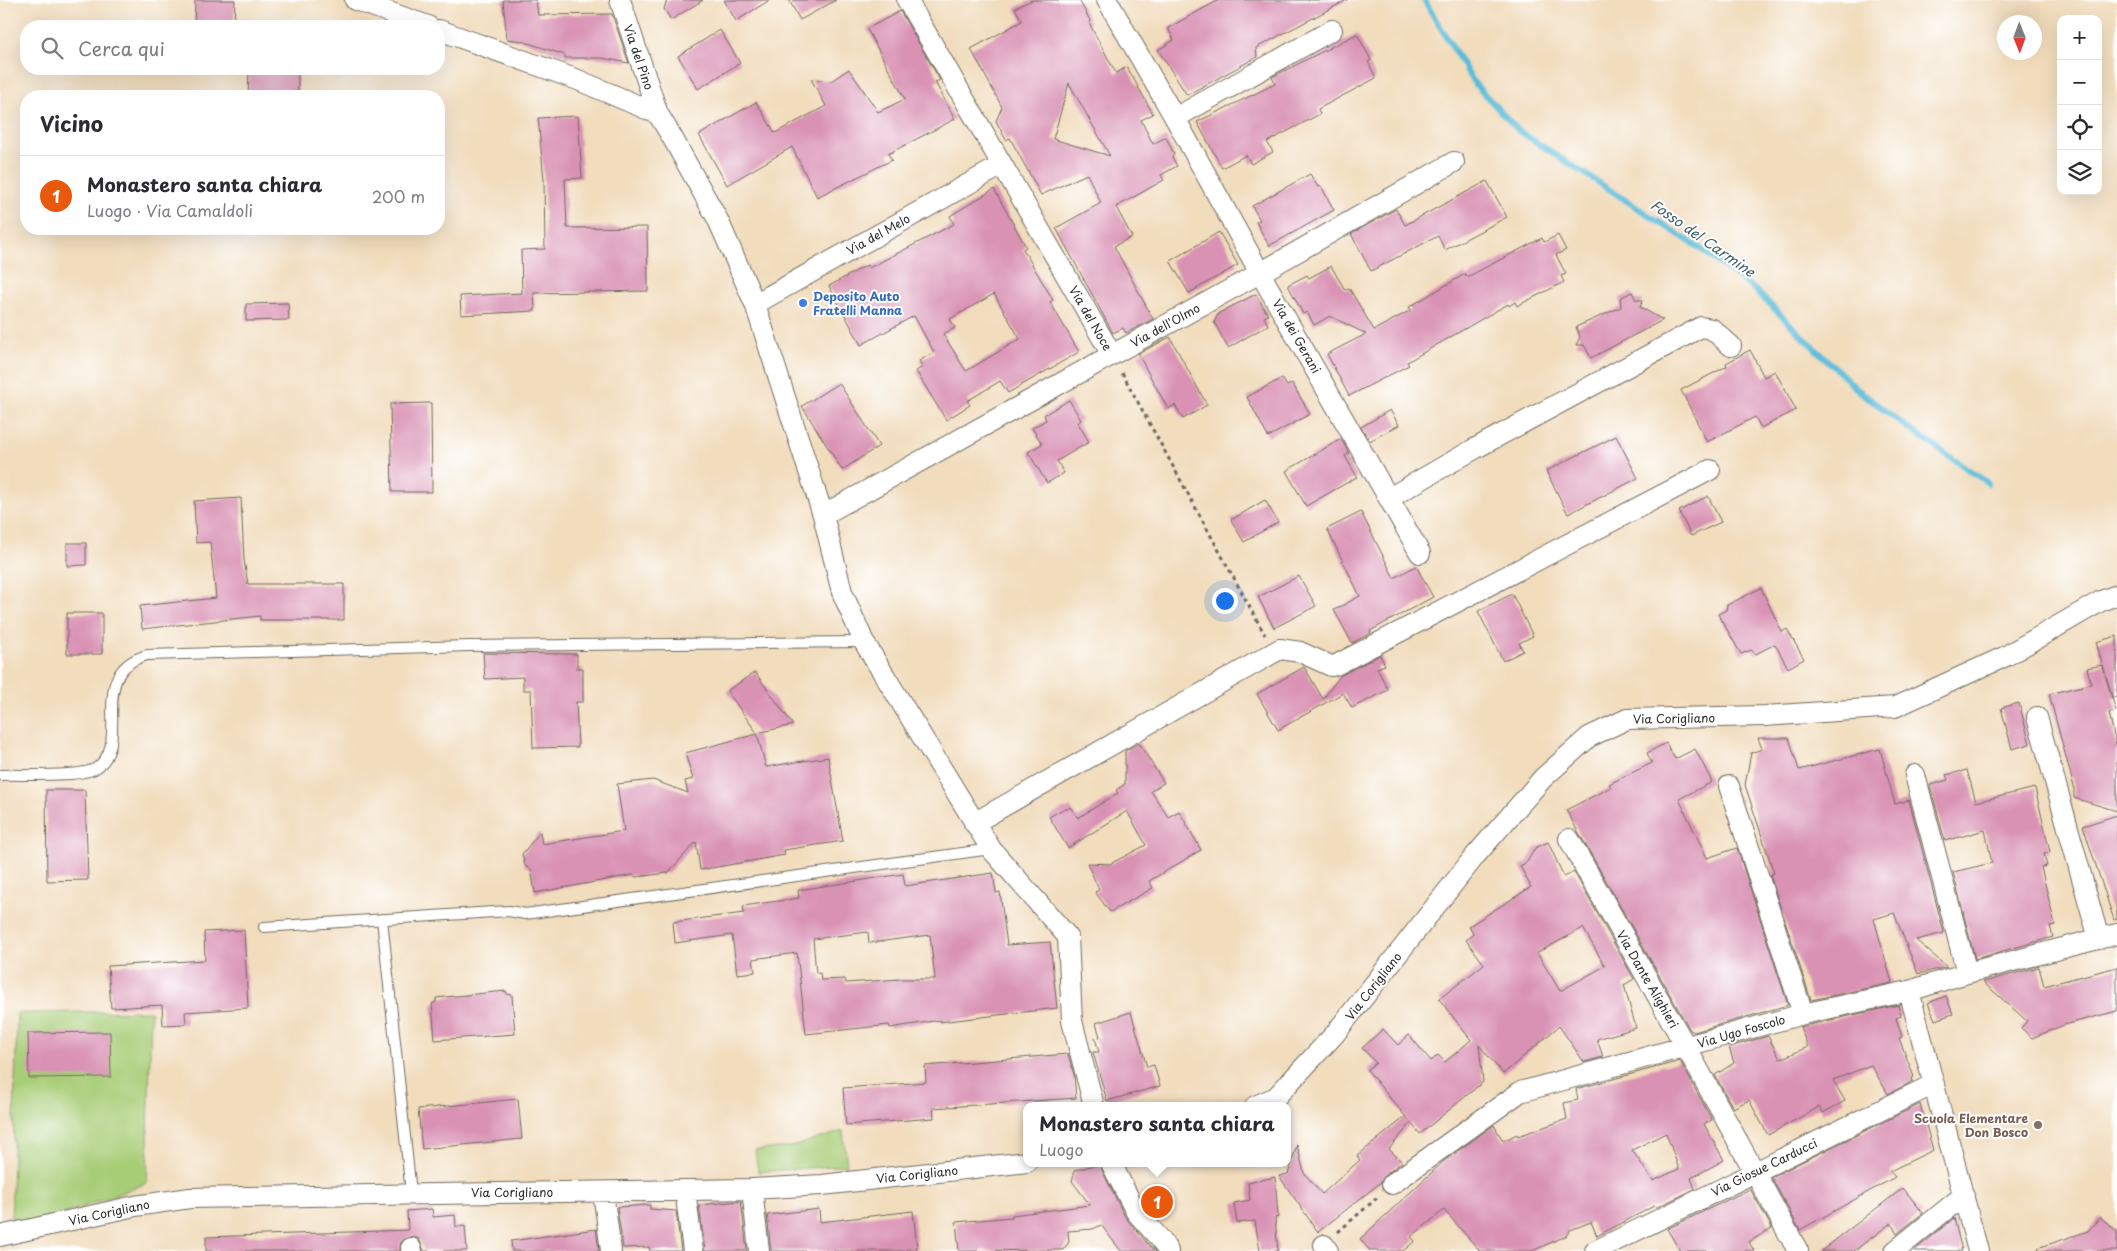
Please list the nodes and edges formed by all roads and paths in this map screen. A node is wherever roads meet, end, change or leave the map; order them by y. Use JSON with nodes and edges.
{"nodes":[{"id":1,"x":355,"y":0,"type":"edge"},
{"id":2,"x":620,"y":0,"type":"edge"},
{"id":3,"x":907,"y":0,"type":"edge"},
{"id":4,"x":1107,"y":0,"type":"edge"},
{"id":5,"x":411,"y":20,"type":"edge"},
{"id":6,"x":1332,"y":30,"type":"dead end"},
{"id":7,"x":445,"y":32,"type":"edge"},
{"id":8,"x":658,"y":114,"type":"junction"},
{"id":9,"x":1176,"y":118,"type":"junction"},
{"id":10,"x":1454,"y":162,"type":"dead end"},
{"id":11,"x":1002,"y":165,"type":"junction"},
{"id":12,"x":1260,"y":273,"type":"junction"},
{"id":13,"x":754,"y":304,"type":"junction"},
{"id":14,"x":1731,"y":346,"type":"dead end"},
{"id":15,"x":1112,"y":355,"type":"junction"},
{"id":16,"x":1710,"y":470,"type":"dead end"},
{"id":17,"x":1389,"y":498,"type":"junction"},
{"id":18,"x":823,"y":515,"type":"junction"},
{"id":19,"x":1420,"y":553,"type":"dead end"},
{"id":20,"x":2117,"y":595,"type":"edge"},
{"id":21,"x":1268,"y":641,"type":"dead end"},
{"id":22,"x":864,"y":642,"type":"junction"},
{"id":23,"x":2037,"y":717,"type":"dead end"},
{"id":24,"x":0,"y":775,"type":"edge"},
{"id":25,"x":1914,"y":775,"type":"dead end"},
{"id":26,"x":1729,"y":786,"type":"dead end"},
{"id":27,"x":974,"y":823,"type":"junction"},
{"id":28,"x":1569,"y":840,"type":"dead end"},
{"id":29,"x":991,"y":849,"type":"junction"},
{"id":30,"x":382,"y":919,"type":"junction"},
{"id":31,"x":264,"y":927,"type":"dead end"},
{"id":32,"x":2108,"y":937,"type":"edge"},
{"id":33,"x":1967,"y":973,"type":"junction"},
{"id":34,"x":1909,"y":991,"type":"junction"},
{"id":35,"x":1803,"y":1014,"type":"junction"},
{"id":36,"x":1686,"y":1047,"type":"junction"},
{"id":37,"x":1934,"y":1084,"type":"junction"},
{"id":38,"x":1093,"y":1102,"type":"edge"},
{"id":39,"x":1264,"y":1102,"type":"edge"},
{"id":40,"x":1023,"y":1162,"type":"edge"},
{"id":41,"x":1113,"y":1167,"type":"edge"},
{"id":42,"x":1754,"y":1172,"type":"junction"},
{"id":43,"x":1392,"y":1184,"type":"joint"},
{"id":44,"x":752,"y":1189,"type":"junction"},
{"id":45,"x":685,"y":1190,"type":"junction"},
{"id":46,"x":603,"y":1192,"type":"junction"},
{"id":47,"x":411,"y":1193,"type":"junction"},
{"id":48,"x":1964,"y":1195,"type":"junction"},
{"id":49,"x":0,"y":1236,"type":"edge"},
{"id":50,"x":1326,"y":1248,"type":"edge"},
{"id":51,"x":611,"y":1251,"type":"edge"},
{"id":52,"x":693,"y":1251,"type":"edge"},
{"id":53,"x":758,"y":1251,"type":"edge"},
{"id":54,"x":1168,"y":1251,"type":"edge"},
{"id":55,"x":1595,"y":1251,"type":"edge"},
{"id":56,"x":1798,"y":1251,"type":"edge"},
{"id":57,"x":1895,"y":1251,"type":"edge"},
{"id":58,"x":1978,"y":1251,"type":"edge"}],
"edges":[{"from":1,"to":5,"type":"street"},
{"from":2,"to":8,"type":"street","name":"Via del Pino"},
{"from":3,"to":11,"type":"street","name":"Via del Noce"},
{"from":4,"to":9,"type":"street","name":"Via dei Gerani"},
{"from":6,"to":9,"type":"street"},
{"from":7,"to":8,"type":"street"},
{"from":8,"to":13,"type":"street","name":"Via del Pino"},
{"from":9,"to":12,"type":"street","name":"Via dei Gerani"},
{"from":10,"to":12,"type":"street","name":"Via dell'Olmo"},
{"from":11,"to":13,"type":"street","name":"Via del Melo"},
{"from":11,"to":15,"type":"street","name":"Via del Noce"},
{"from":12,"to":15,"type":"street","name":"Via dell'Olmo"},
{"from":12,"to":17,"type":"street","name":"Via dei Gerani"},
{"from":13,"to":18,"type":"street","name":"Via del Pino"},
{"from":14,"to":17,"type":"street"},
{"from":15,"to":18,"type":"street","name":"Via dell'Olmo"},
{"from":15,"to":21,"type":"path","name":"Via del Noce"},
{"from":16,"to":27,"type":"street"},
{"from":17,"to":19,"type":"street","name":"Via dei Gerani"},
{"from":18,"to":22,"type":"street","name":"Via del Pino"},
{"from":20,"to":39,"type":"street","name":"Via Corigliano"},
{"from":22,"to":24,"type":"lane"},
{"from":22,"to":27,"type":"street","name":"Via del Pino"},
{"from":23,"to":32,"type":"street"},
{"from":25,"to":33,"type":"street"},
{"from":26,"to":35,"type":"street"},
{"from":27,"to":29,"type":"street","name":"Via del Pino"},
{"from":28,"to":36,"type":"street","name":"Via Dante Alighieri"},
{"from":29,"to":30,"type":"lane"},
{"from":29,"to":38,"type":"street","name":"Via del Pino"},
{"from":30,"to":31,"type":"lane"},
{"from":30,"to":47,"type":"lane"},
{"from":32,"to":33,"type":"street","name":"Via Ugo Foscolo"},
{"from":33,"to":34,"type":"street","name":"Via Ugo Foscolo"},
{"from":34,"to":35,"type":"street","name":"Via Ugo Foscolo"},
{"from":34,"to":37,"type":"street"},
{"from":35,"to":36,"type":"street","name":"Via Ugo Foscolo"},
{"from":36,"to":42,"type":"street","name":"Via Dante Alighieri"},
{"from":36,"to":43,"type":"street","name":"Via Ugo Foscolo"},
{"from":37,"to":42,"type":"street","name":"Via Giosue Carducci"},
{"from":37,"to":48,"type":"street"},
{"from":40,"to":44,"type":"street","name":"Via Corigliano"},
{"from":41,"to":54,"type":"street"},
{"from":42,"to":55,"type":"street","name":"Via Giosue Carducci"},
{"from":42,"to":56,"type":"street","name":"Via Dante Alighieri"},
{"from":43,"to":50,"type":"path"},
{"from":44,"to":45,"type":"street","name":"Via Corigliano"},
{"from":44,"to":53,"type":"street"},
{"from":45,"to":46,"type":"street","name":"Via Corigliano"},
{"from":45,"to":52,"type":"street"},
{"from":46,"to":47,"type":"street","name":"Via Corigliano"},
{"from":46,"to":51,"type":"street"},
{"from":47,"to":49,"type":"street","name":"Via Corigliano"},
{"from":48,"to":57,"type":"street"},
{"from":48,"to":58,"type":"street"}]}
